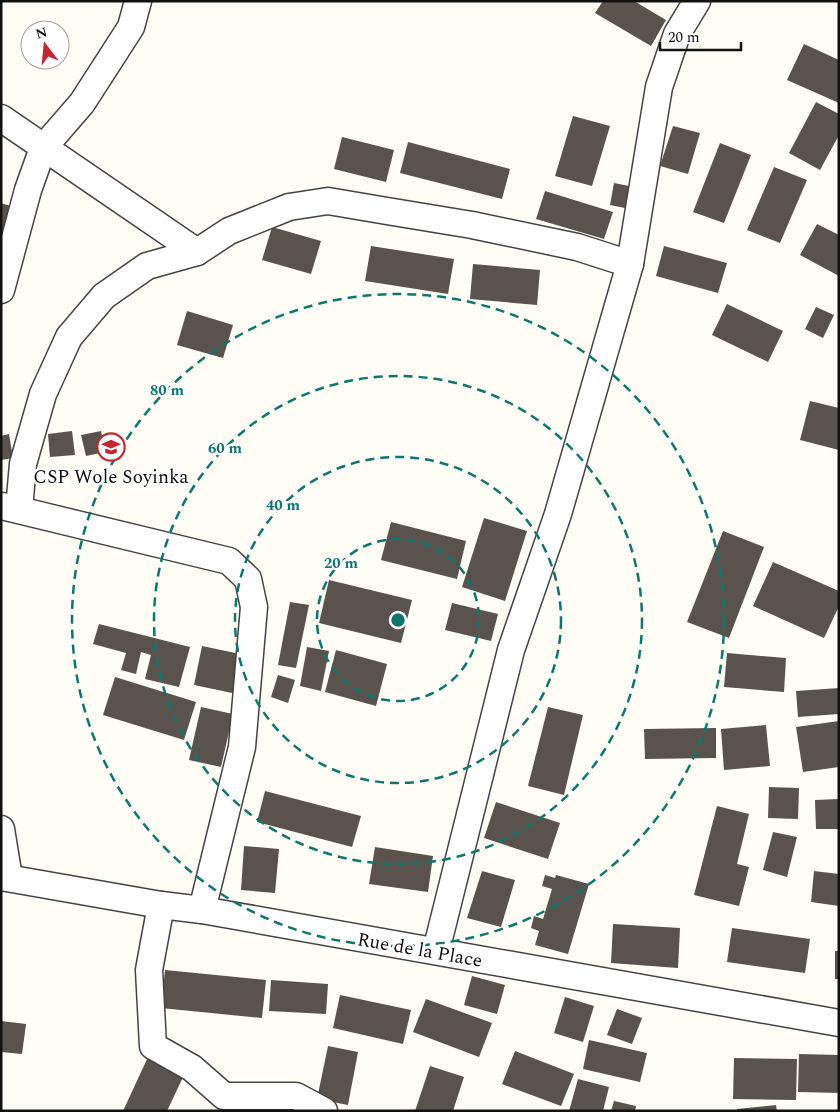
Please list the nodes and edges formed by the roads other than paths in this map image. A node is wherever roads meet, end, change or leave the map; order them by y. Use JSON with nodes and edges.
{"nodes":[{"id":1,"x":138,"y":1,"type":"edge"},
{"id":2,"x":697,"y":1,"type":"edge"},
{"id":3,"x":1,"y":118,"type":"edge"},
{"id":4,"x":43,"y":148,"type":"junction"},
{"id":5,"x":197,"y":252,"type":"junction"},
{"id":6,"x":630,"y":264,"type":"junction"},
{"id":7,"x":1,"y":290,"type":"edge"},
{"id":8,"x":10,"y":507,"type":"edge"},
{"id":9,"x":1,"y":829,"type":"edge"},
{"id":10,"x":5,"y":878,"type":"edge"},
{"id":11,"x":161,"y":905,"type":"junction"},
{"id":12,"x":202,"y":910,"type":"junction"},
{"id":13,"x":436,"y":951,"type":"junction"},
{"id":14,"x":839,"y":1023,"type":"edge"},
{"id":15,"x":324,"y":1111,"type":"edge"}],
"edges":[{"from":1,"to":4,"type":"street"},
{"from":2,"to":6,"type":"street"},
{"from":3,"to":4,"type":"street"},
{"from":4,"to":5,"type":"street"},
{"from":4,"to":7,"type":"street"},
{"from":5,"to":6,"type":"street"},
{"from":5,"to":8,"type":"street"},
{"from":6,"to":13,"type":"street"},
{"from":8,"to":12,"type":"street"},
{"from":9,"to":10,"type":"street"},
{"from":10,"to":11,"type":"street","name":"Rue de la Place"},
{"from":11,"to":12,"type":"street","name":"Rue de la Place"},
{"from":11,"to":15,"type":"street"},
{"from":12,"to":13,"type":"street","name":"Rue de la Place"},
{"from":13,"to":14,"type":"street","name":"Rue de la Place"}]}
